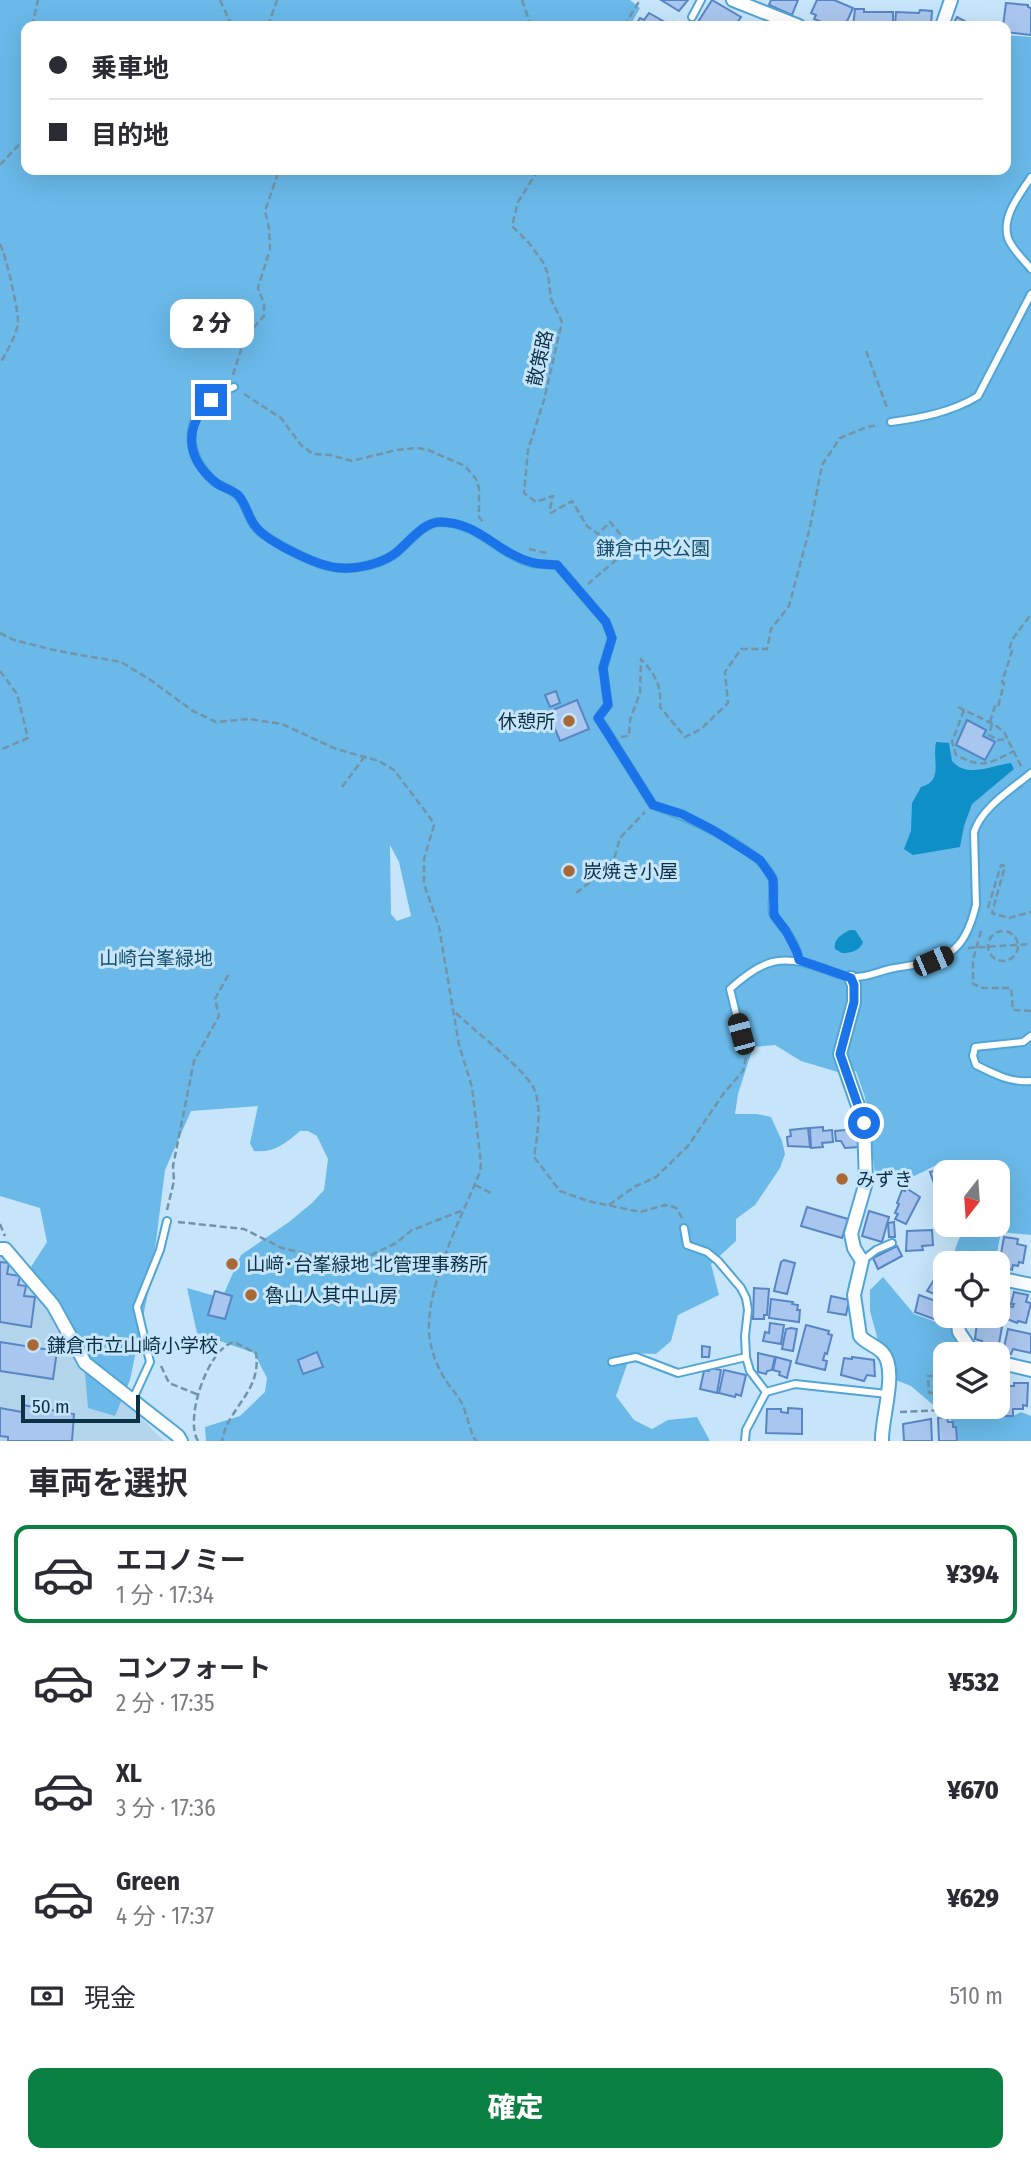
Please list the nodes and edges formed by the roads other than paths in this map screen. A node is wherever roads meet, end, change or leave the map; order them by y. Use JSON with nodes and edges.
{"nodes":[{"id":1,"x":701,"y":0,"type":"edge"},
{"id":2,"x":733,"y":0,"type":"edge"},
{"id":3,"x":951,"y":0,"type":"edge"},
{"id":4,"x":692,"y":18,"type":"dead end"},
{"id":5,"x":786,"y":21,"type":"edge"},
{"id":6,"x":944,"y":21,"type":"edge"},
{"id":7,"x":1031,"y":177,"type":"edge"},
{"id":8,"x":1031,"y":269,"type":"edge"},
{"id":9,"x":1031,"y":295,"type":"edge"},
{"id":10,"x":234,"y":387,"type":"road end"},
{"id":11,"x":891,"y":422,"type":"road end"},
{"id":12,"x":1029,"y":775,"type":"edge"},
{"id":13,"x":799,"y":960,"type":"junction"},
{"id":14,"x":851,"y":978,"type":"junction"},
{"id":15,"x":741,"y":1034,"type":"road end"},
{"id":16,"x":1031,"y":1036,"type":"edge"},
{"id":17,"x":1031,"y":1081,"type":"edge"},
{"id":18,"x":167,"y":1221,"type":"road end"},
{"id":19,"x":684,"y":1228,"type":"road end"},
{"id":20,"x":892,"y":1243,"type":"dead end"},
{"id":21,"x":0,"y":1249,"type":"edge"},
{"id":22,"x":862,"y":1261,"type":"junction"},
{"id":23,"x":1010,"y":1281,"type":"edge"},
{"id":24,"x":1031,"y":1285,"type":"edge"},
{"id":25,"x":746,"y":1357,"type":"junction"},
{"id":26,"x":612,"y":1362,"type":"dead end"},
{"id":27,"x":1010,"y":1366,"type":"edge"},
{"id":28,"x":1031,"y":1370,"type":"edge"},
{"id":29,"x":766,"y":1392,"type":"junction"},
{"id":30,"x":887,"y":1394,"type":"junction"},
{"id":31,"x":132,"y":1401,"type":"junction"},
{"id":32,"x":181,"y":1441,"type":"edge"},
{"id":33,"x":745,"y":1441,"type":"edge"},
{"id":34,"x":882,"y":1441,"type":"edge"}],
"edges":[{"from":1,"to":4,"type":"lane"},
{"from":2,"to":5,"type":"street"},
{"from":3,"to":6,"type":"street"},
{"from":7,"to":8,"type":"lane"},
{"from":9,"to":11,"type":"lane"},
{"from":10,"to":13,"type":"lane"},
{"from":12,"to":14,"type":"lane"},
{"from":13,"to":14,"type":"lane"},
{"from":13,"to":15,"type":"lane"},
{"from":14,"to":22,"type":"street"},
{"from":16,"to":17,"type":"lane"},
{"from":18,"to":31,"type":"lane"},
{"from":19,"to":25,"type":"lane"},
{"from":20,"to":22,"type":"lane"},
{"from":21,"to":31,"type":"street"},
{"from":22,"to":30,"type":"street"},
{"from":23,"to":24,"type":"street"},
{"from":25,"to":26,"type":"lane"},
{"from":25,"to":29,"type":"lane"},
{"from":27,"to":28,"type":"street"},
{"from":29,"to":30,"type":"lane"},
{"from":29,"to":33,"type":"lane"},
{"from":30,"to":34,"type":"street"},
{"from":31,"to":32,"type":"street"}]}
